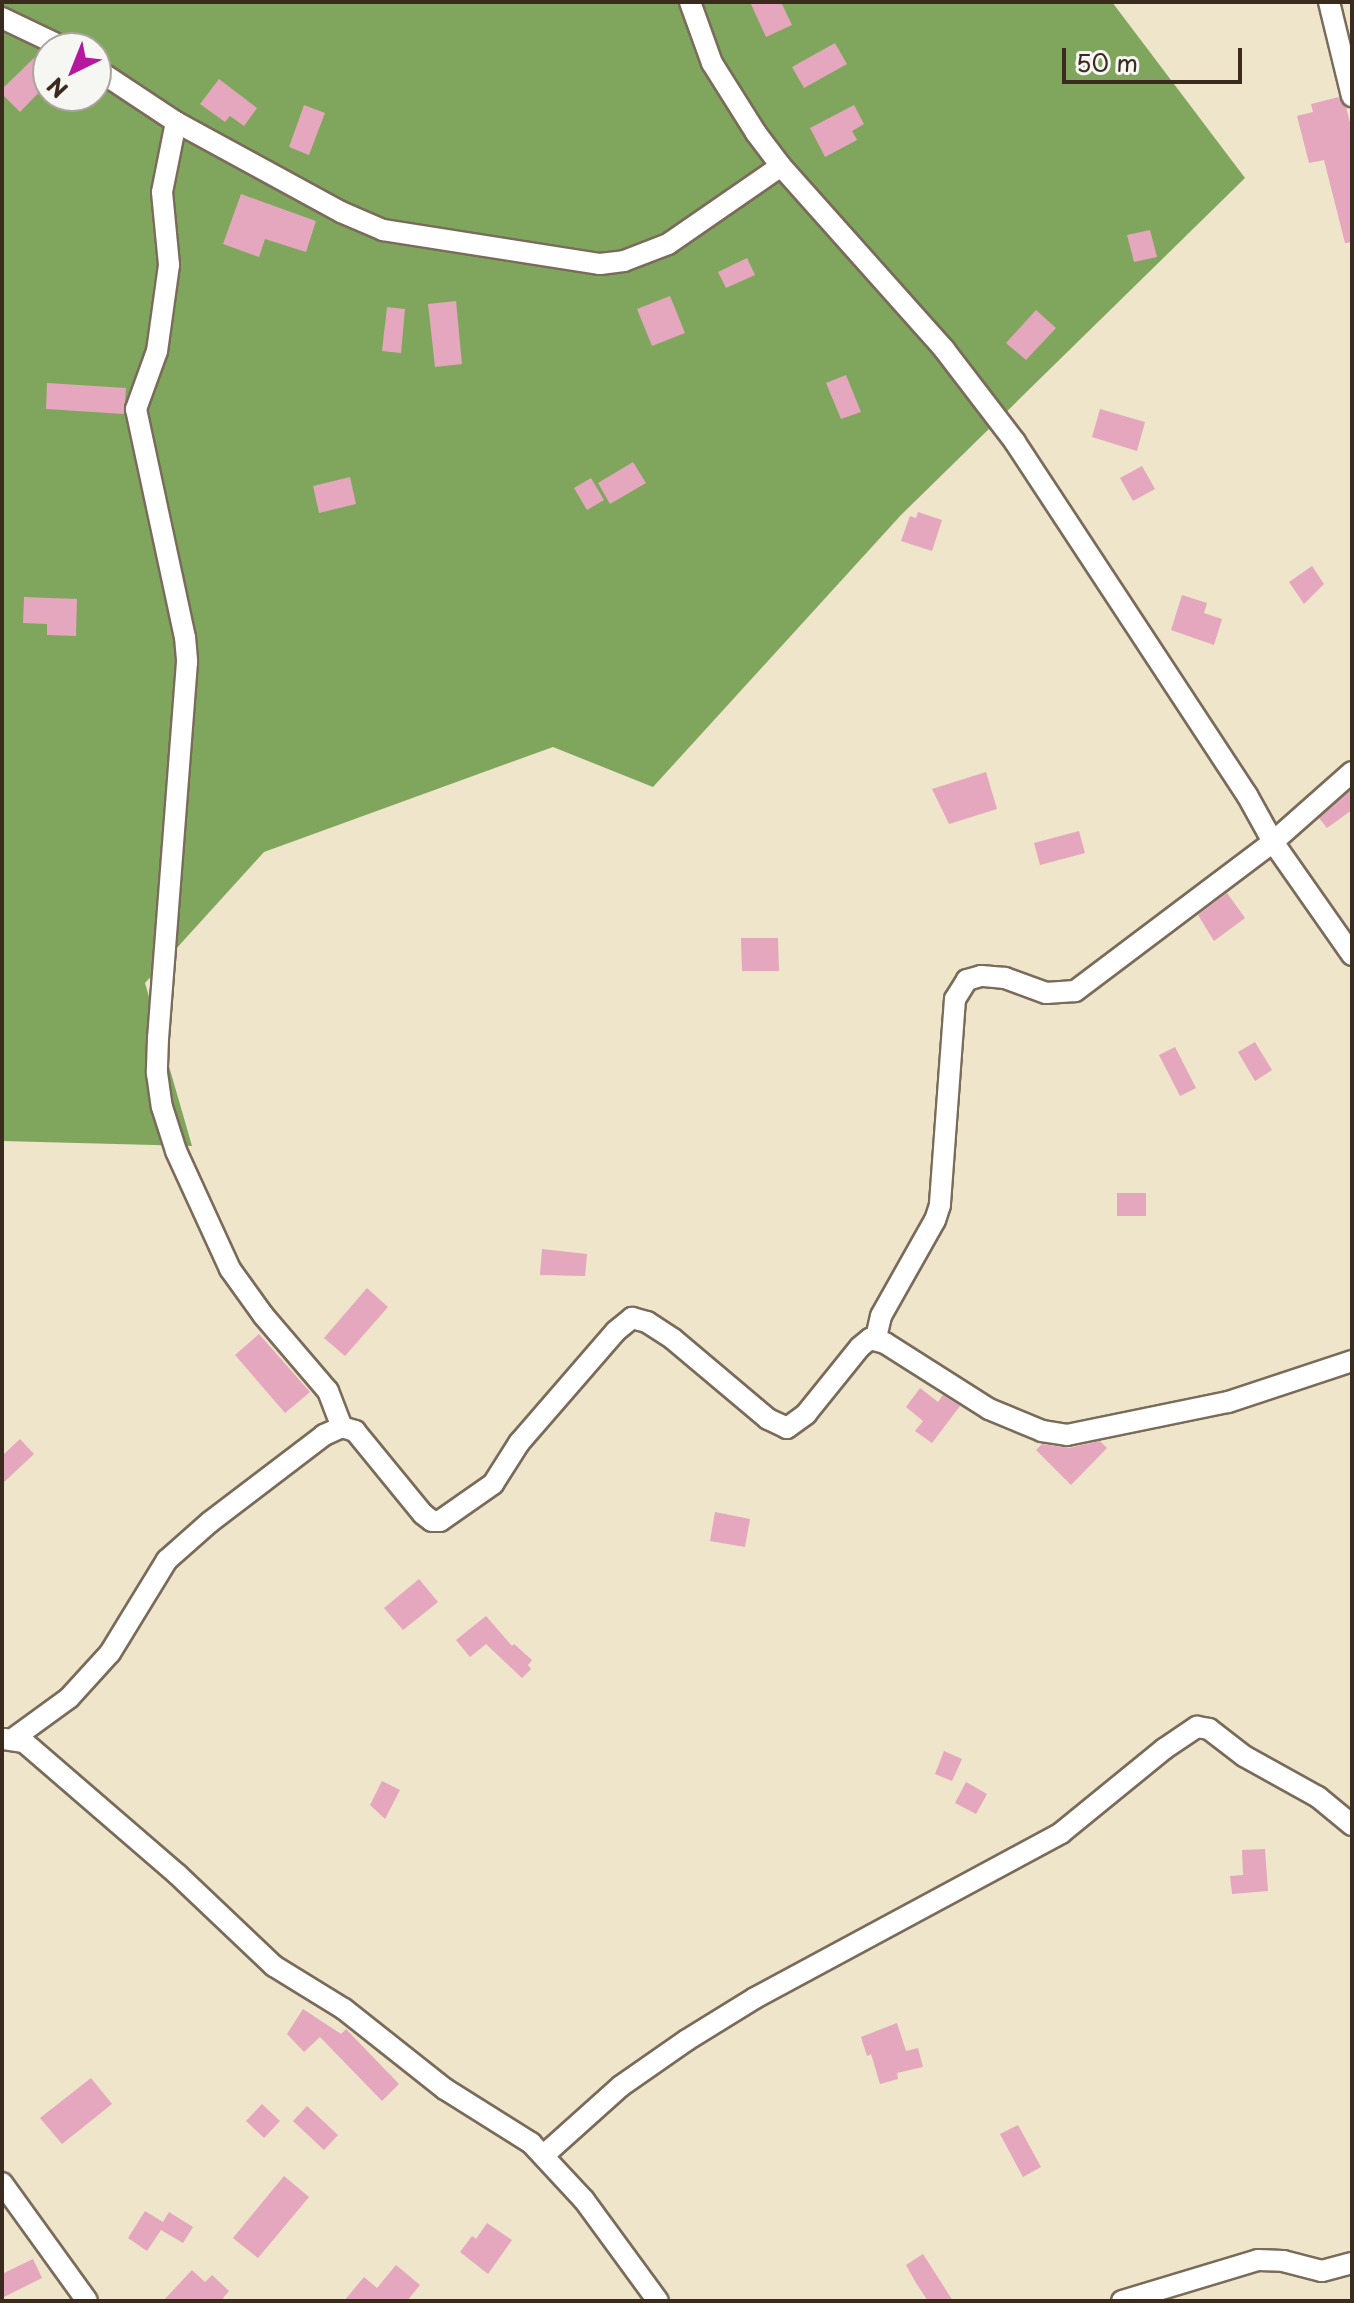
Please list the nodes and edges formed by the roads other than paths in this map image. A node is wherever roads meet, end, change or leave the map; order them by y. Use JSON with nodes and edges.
{"nodes":[{"id":1,"x":690,"y":2,"type":"edge"},
{"id":2,"x":1329,"y":2,"type":"edge"},
{"id":3,"x":2,"y":18,"type":"edge"},
{"id":4,"x":32,"y":32,"type":"edge"},
{"id":5,"x":112,"y":80,"type":"edge"},
{"id":6,"x":1352,"y":96,"type":"edge"},
{"id":7,"x":176,"y":122,"type":"junction"},
{"id":8,"x":781,"y":166,"type":"junction"},
{"id":9,"x":1352,"y":772,"type":"edge"},
{"id":10,"x":1273,"y":842,"type":"junction"},
{"id":11,"x":1352,"y":955,"type":"edge"},
{"id":12,"x":876,"y":1338,"type":"junction"},
{"id":13,"x":1352,"y":1361,"type":"edge"},
{"id":14,"x":342,"y":1427,"type":"junction"},
{"id":15,"x":8,"y":1739,"type":"edge"},
{"id":16,"x":1352,"y":1825,"type":"edge"},
{"id":17,"x":544,"y":2155,"type":"junction"},
{"id":18,"x":2,"y":2183,"type":"edge"},
{"id":19,"x":1352,"y":2263,"type":"edge"},
{"id":20,"x":1166,"y":2295,"type":"edge"},
{"id":21,"x":87,"y":2301,"type":"edge"},
{"id":22,"x":658,"y":2301,"type":"edge"},
{"id":23,"x":1122,"y":2301,"type":"edge"}],
"edges":[{"from":1,"to":8,"type":"street"},
{"from":2,"to":6,"type":"street"},
{"from":3,"to":4,"type":"street"},
{"from":5,"to":7,"type":"street"},
{"from":7,"to":8,"type":"street"},
{"from":7,"to":14,"type":"street"},
{"from":8,"to":10,"type":"street"},
{"from":9,"to":10,"type":"street"},
{"from":10,"to":11,"type":"street"},
{"from":10,"to":12,"type":"street"},
{"from":12,"to":13,"type":"street"},
{"from":12,"to":14,"type":"street"},
{"from":14,"to":15,"type":"street"},
{"from":15,"to":17,"type":"street"},
{"from":16,"to":17,"type":"street"},
{"from":17,"to":22,"type":"street"},
{"from":18,"to":21,"type":"street"},
{"from":19,"to":20,"type":"street"},
{"from":20,"to":23,"type":"street"}]}
